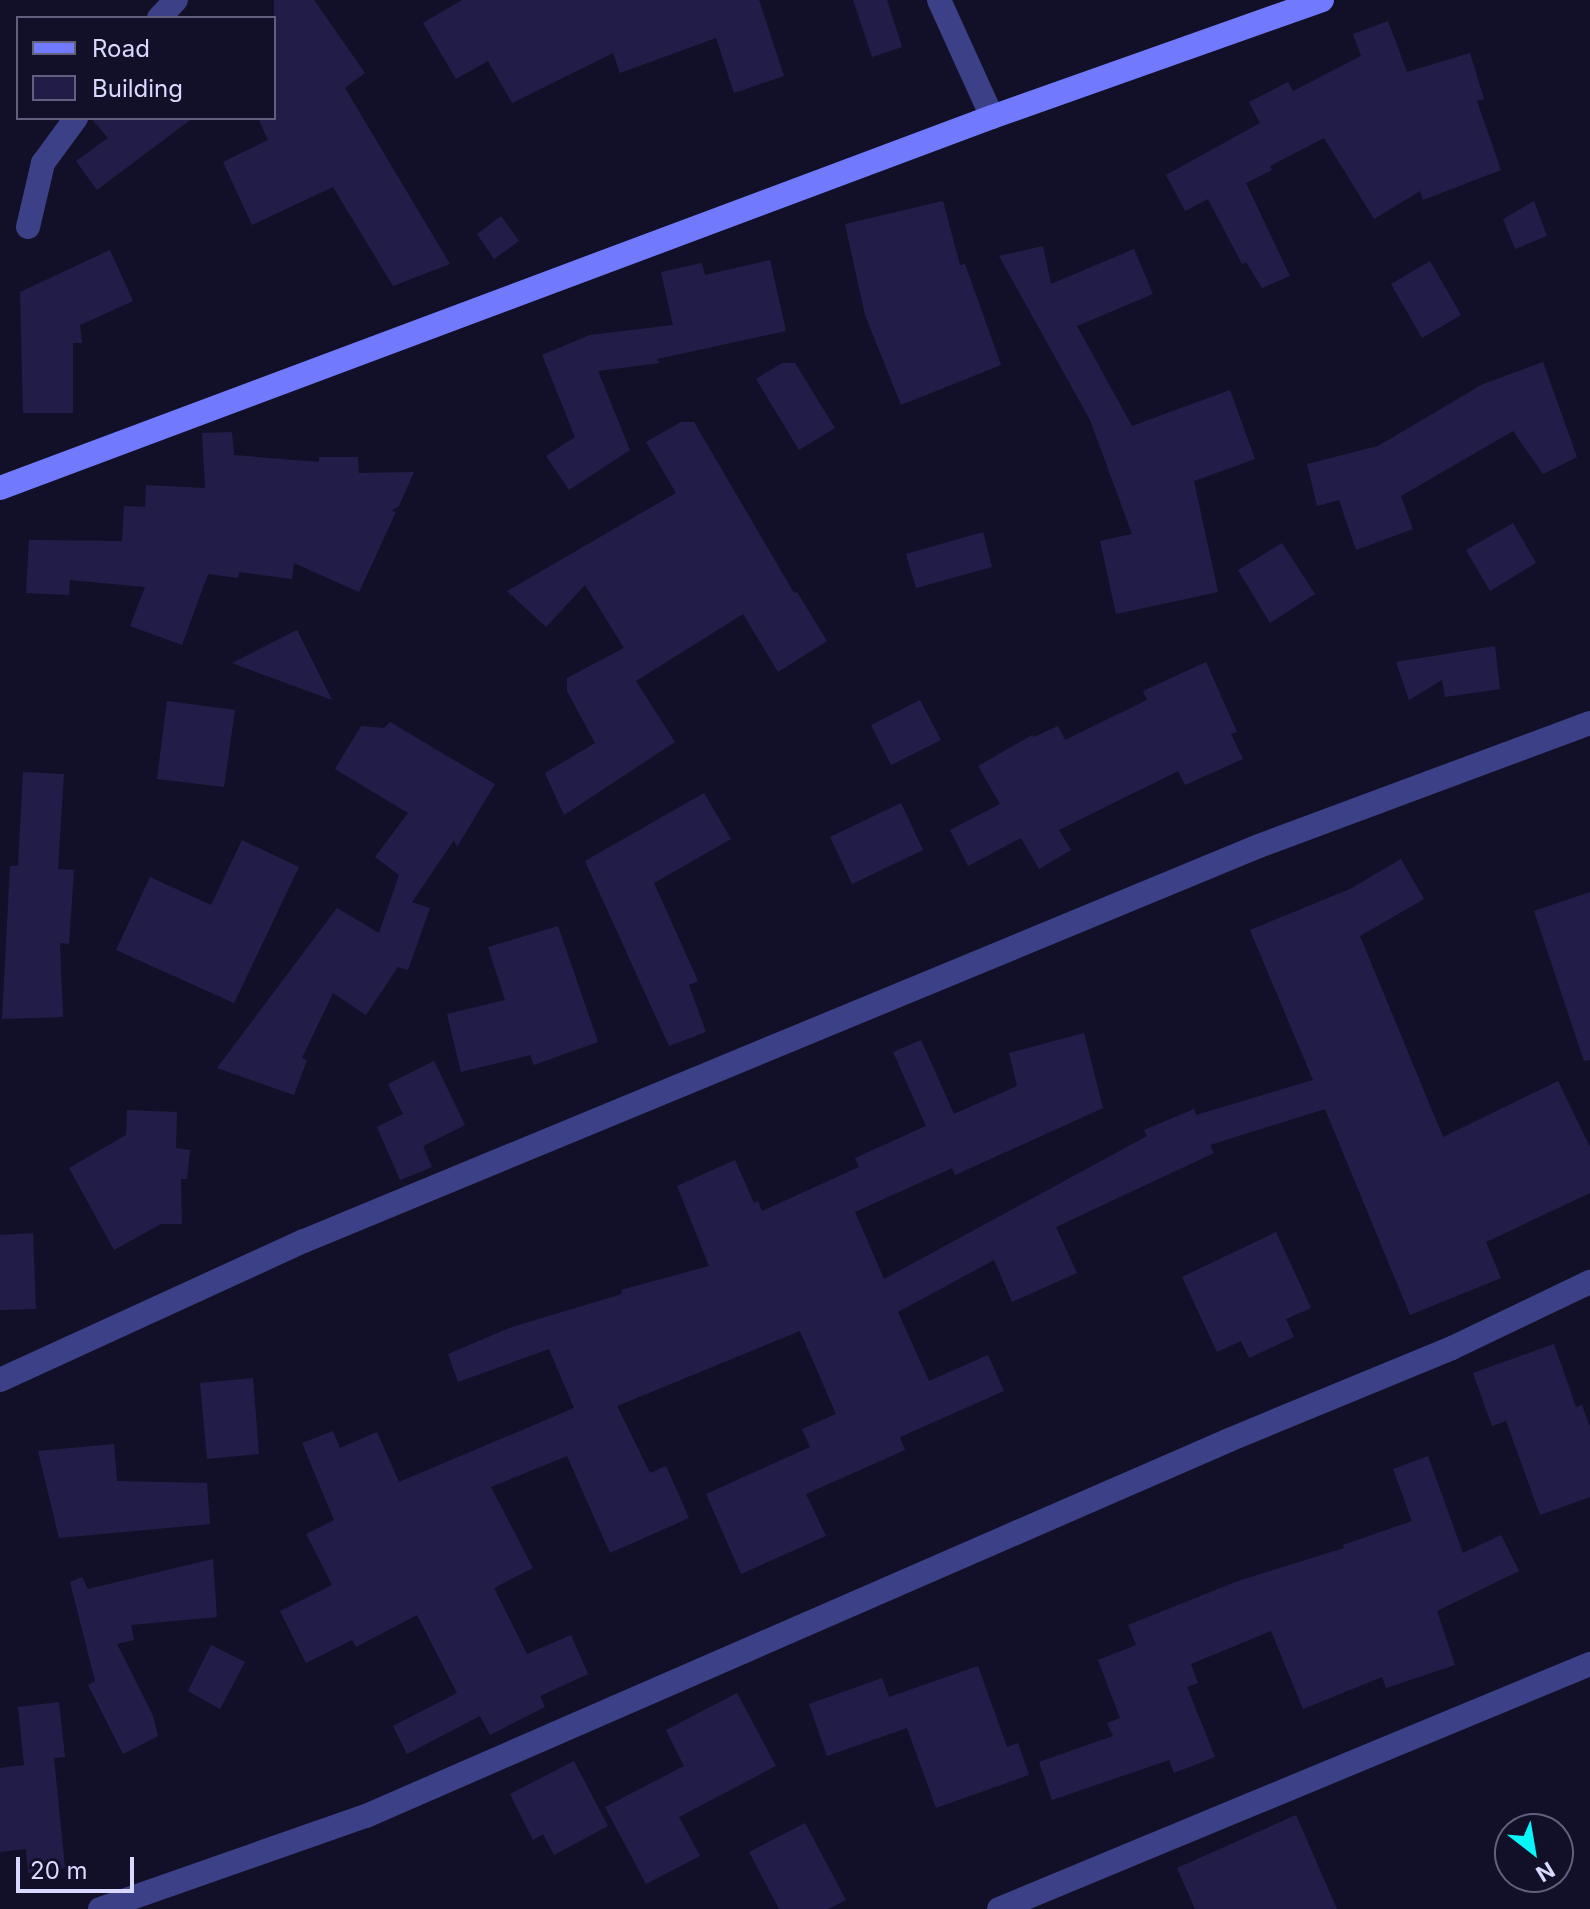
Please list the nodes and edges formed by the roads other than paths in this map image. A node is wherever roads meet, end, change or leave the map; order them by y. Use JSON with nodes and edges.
{"nodes":[{"id":1,"x":176,"y":0,"type":"edge"},
{"id":2,"x":939,"y":0,"type":"edge"},
{"id":3,"x":1322,"y":0,"type":"edge"},
{"id":4,"x":161,"y":16,"type":"edge"},
{"id":5,"x":992,"y":117,"type":"junction"},
{"id":6,"x":75,"y":120,"type":"edge"},
{"id":7,"x":28,"y":227,"type":"dead end"},
{"id":8,"x":0,"y":488,"type":"edge"},
{"id":9,"x":1590,"y":723,"type":"edge"},
{"id":10,"x":1590,"y":1282,"type":"edge"},
{"id":11,"x":0,"y":1380,"type":"edge"},
{"id":12,"x":1590,"y":1664,"type":"edge"},
{"id":13,"x":100,"y":1909,"type":"edge"},
{"id":14,"x":999,"y":1909,"type":"edge"}],
"edges":[{"from":1,"to":4,"type":"street"},
{"from":2,"to":5,"type":"street"},
{"from":3,"to":5,"type":"street"},
{"from":5,"to":8,"type":"street"},
{"from":6,"to":7,"type":"street"},
{"from":9,"to":11,"type":"street"},
{"from":10,"to":13,"type":"street"},
{"from":12,"to":14,"type":"street"}]}
